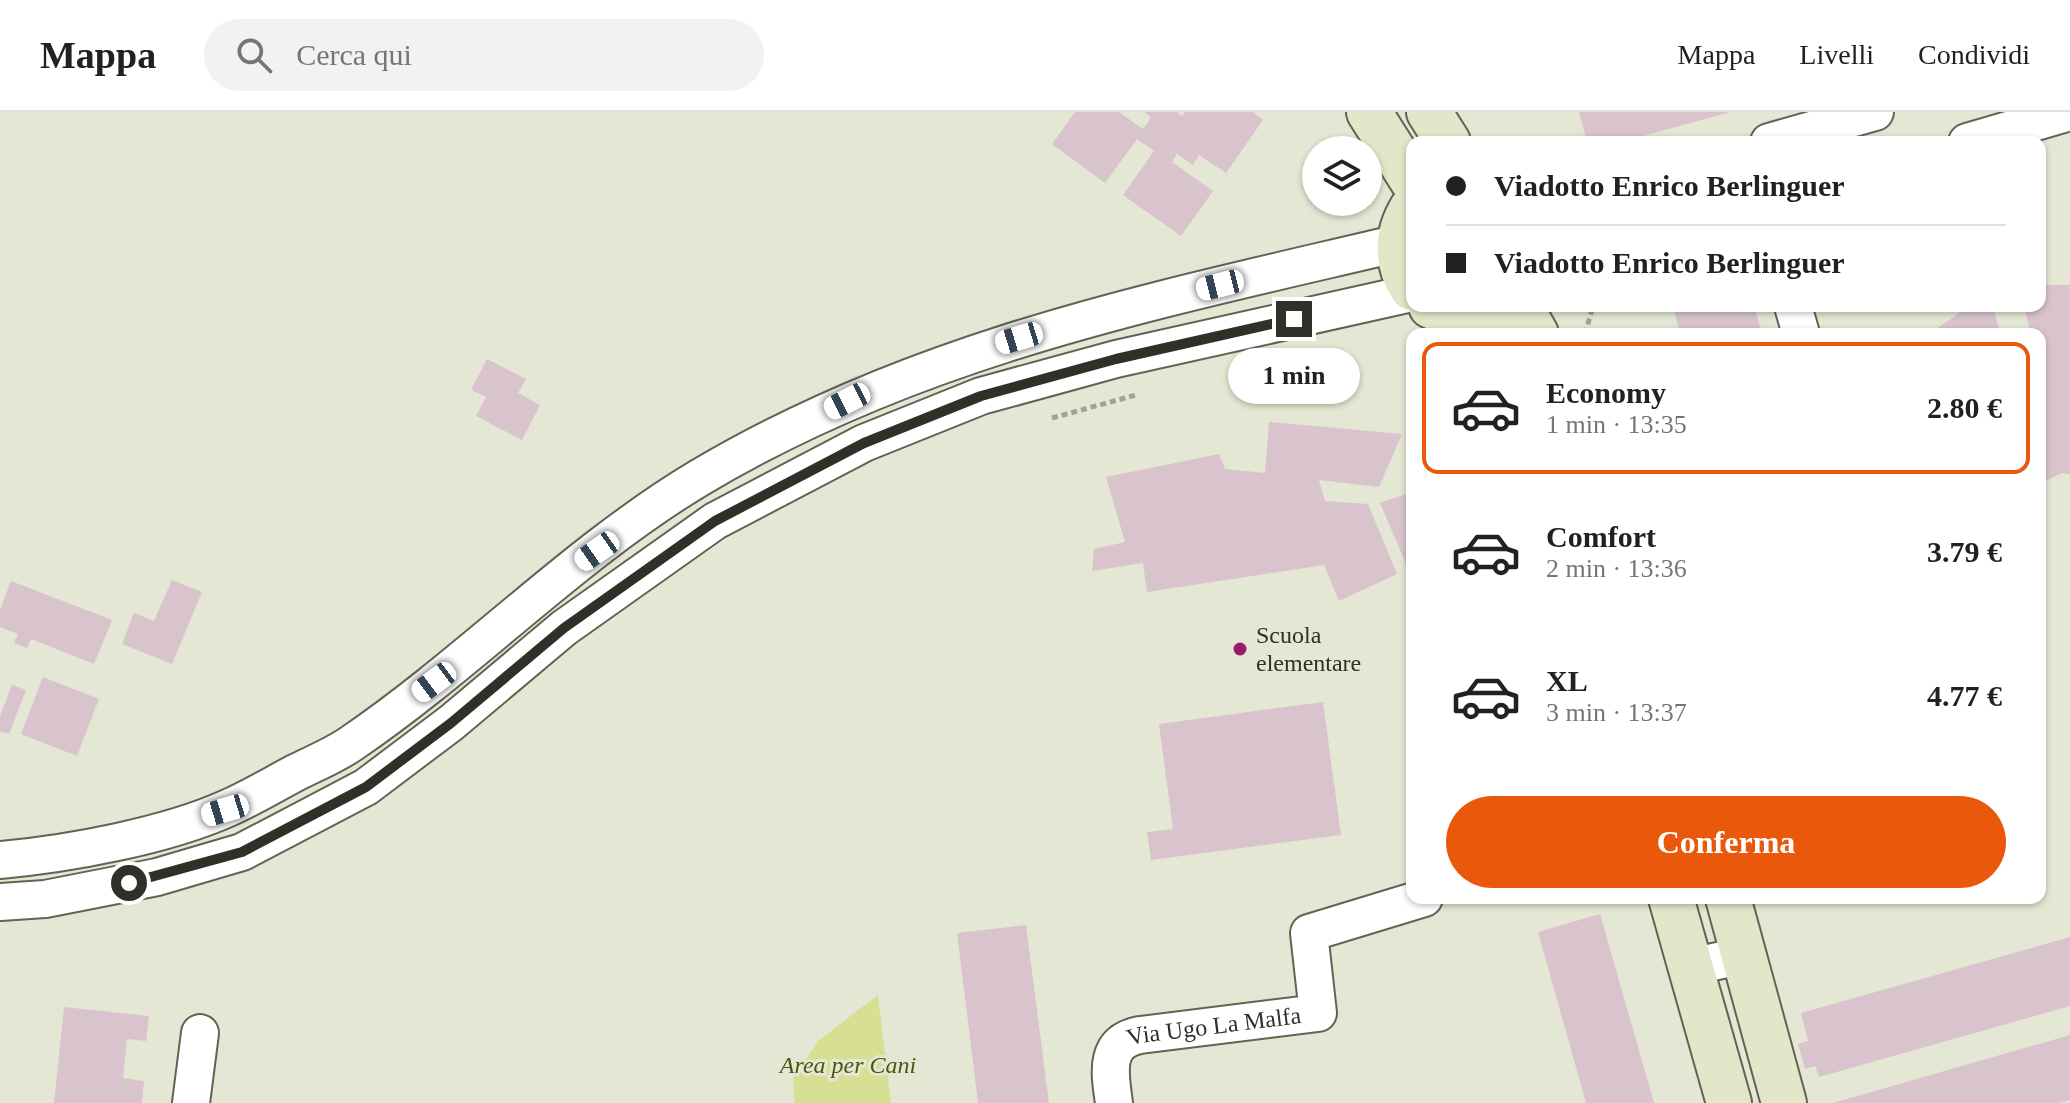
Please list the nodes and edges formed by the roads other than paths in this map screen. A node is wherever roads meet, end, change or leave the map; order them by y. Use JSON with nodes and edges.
{"nodes":[{"id":1,"x":1369,"y":112,"type":"edge"},
{"id":2,"x":1429,"y":112,"type":"edge"},
{"id":3,"x":1875,"y":112,"type":"edge"},
{"id":4,"x":2070,"y":112,"type":"edge"},
{"id":5,"x":1444,"y":136,"type":"edge"},
{"id":6,"x":1790,"y":136,"type":"edge"},
{"id":7,"x":1988,"y":136,"type":"edge"},
{"id":8,"x":1406,"y":171,"type":"edge"},
{"id":9,"x":1405,"y":225,"type":"edge"},
{"id":10,"x":1406,"y":276,"type":"edge"},
{"id":11,"x":1406,"y":292,"type":"edge"},
{"id":12,"x":1491,"y":312,"type":"edge"},
{"id":13,"x":1101,"y":314,"type":"junction"},
{"id":14,"x":1456,"y":319,"type":"edge"},
{"id":15,"x":1116,"y":359,"type":"junction"},
{"id":16,"x":0,"y":860,"type":"edge"},
{"id":17,"x":0,"y":902,"type":"edge"},
{"id":18,"x":1406,"y":903,"type":"edge"},
{"id":19,"x":1673,"y":904,"type":"edge"},
{"id":20,"x":1730,"y":904,"type":"edge"},
{"id":21,"x":1745,"y":955,"type":"junction"},
{"id":22,"x":1690,"y":967,"type":"junction"},
{"id":23,"x":200,"y":1033,"type":"dead end"},
{"id":24,"x":191,"y":1103,"type":"edge"},
{"id":25,"x":1114,"y":1103,"type":"edge"},
{"id":26,"x":1729,"y":1103,"type":"edge"},
{"id":27,"x":1784,"y":1103,"type":"edge"}],
"edges":[{"from":1,"to":8,"type":"street"},
{"from":2,"to":5,"type":"street"},
{"from":3,"to":6,"type":"street"},
{"from":4,"to":7,"type":"street"},
{"from":9,"to":10,"type":"street"},
{"from":9,"to":13,"type":"street"},
{"from":11,"to":15,"type":"street"},
{"from":12,"to":14,"type":"street"},
{"from":13,"to":15,"type":"street"},
{"from":13,"to":16,"type":"street"},
{"from":15,"to":17,"type":"street"},
{"from":18,"to":25,"type":"street","name":"Via Ugo La Malfa"},
{"from":19,"to":22,"type":"street"},
{"from":20,"to":21,"type":"street"},
{"from":21,"to":22,"type":"street"},
{"from":21,"to":27,"type":"street"},
{"from":22,"to":26,"type":"street"},
{"from":23,"to":24,"type":"street"}]}
